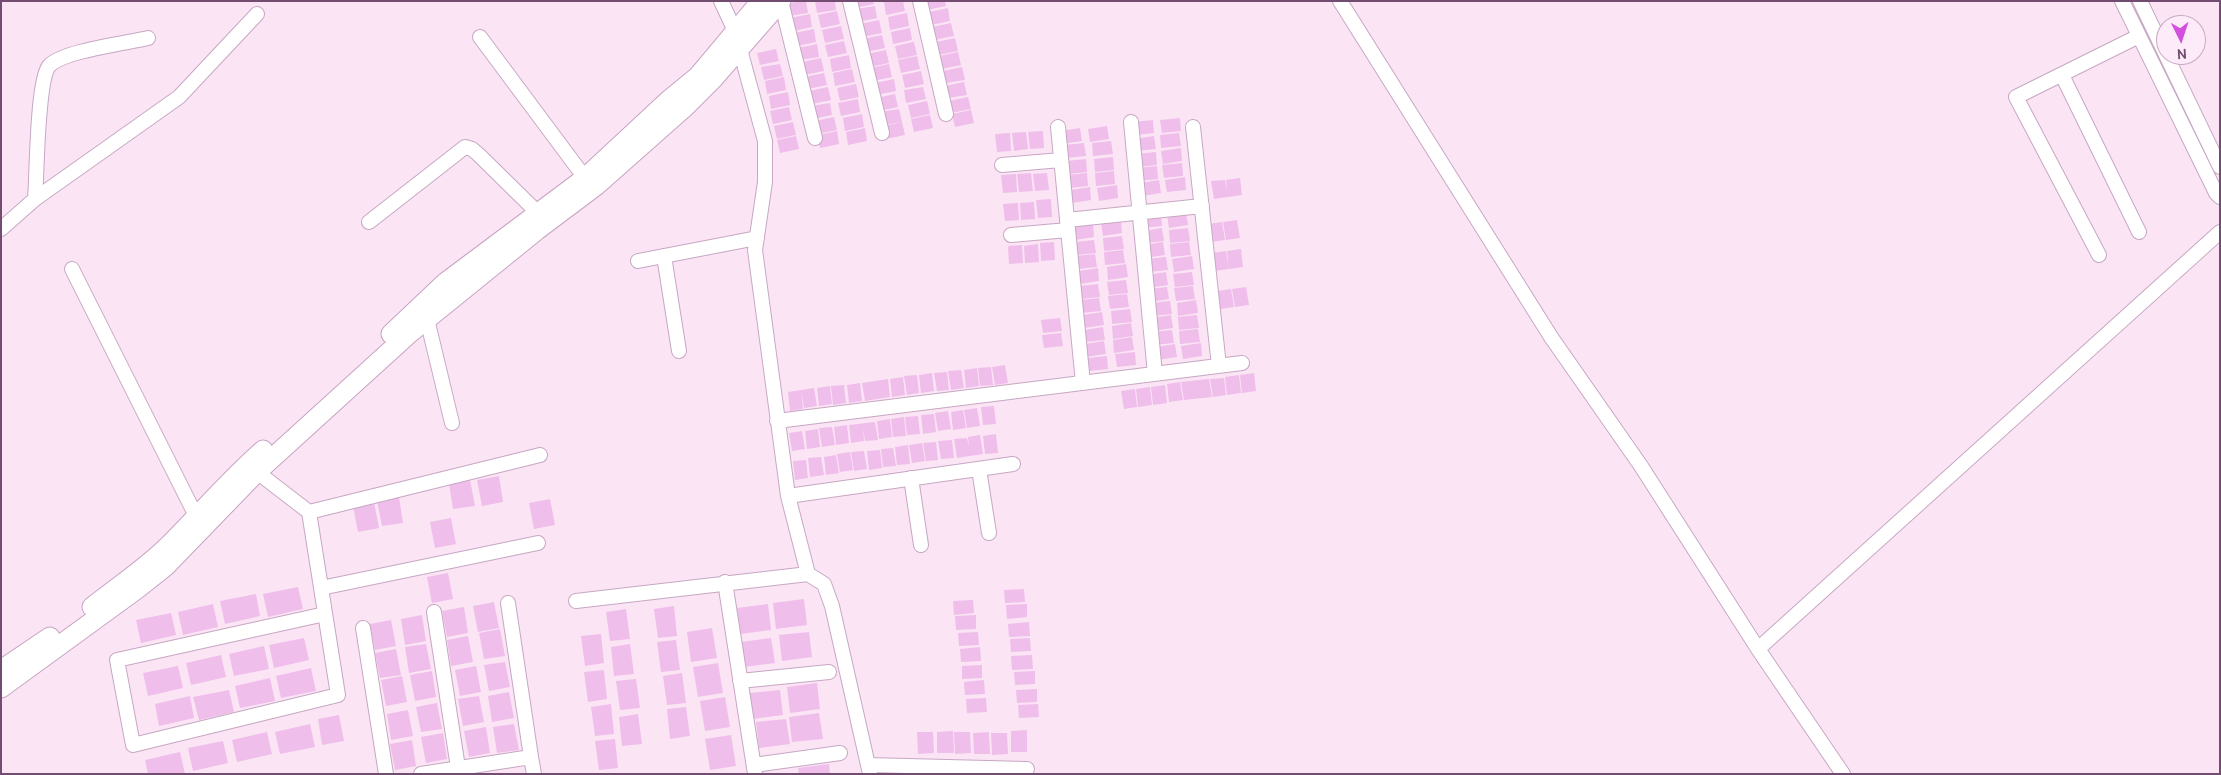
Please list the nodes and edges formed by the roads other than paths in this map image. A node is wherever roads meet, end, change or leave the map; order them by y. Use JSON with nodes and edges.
{"nodes":[{"id":1,"x":721,"y":1,"type":"edge"},
{"id":2,"x":761,"y":1,"type":"edge"},
{"id":3,"x":780,"y":1,"type":"edge"},
{"id":4,"x":850,"y":1,"type":"edge"},
{"id":5,"x":920,"y":1,"type":"edge"},
{"id":6,"x":1340,"y":1,"type":"edge"},
{"id":7,"x":2122,"y":1,"type":"edge"},
{"id":8,"x":2140,"y":1,"type":"edge"},
{"id":9,"x":257,"y":14,"type":"dead end"},
{"id":10,"x":2139,"y":36,"type":"junction"},
{"id":11,"x":480,"y":37,"type":"dead end"},
{"id":12,"x":148,"y":38,"type":"dead end"},
{"id":13,"x":737,"y":39,"type":"junction"},
{"id":14,"x":2062,"y":74,"type":"junction"},
{"id":15,"x":946,"y":114,"type":"dead end"},
{"id":16,"x":1131,"y":122,"type":"dead end"},
{"id":17,"x":1058,"y":127,"type":"dead end"},
{"id":18,"x":1194,"y":127,"type":"dead end"},
{"id":19,"x":882,"y":133,"type":"dead end"},
{"id":20,"x":815,"y":138,"type":"dead end"},
{"id":21,"x":1062,"y":160,"type":"junction"},
{"id":22,"x":1002,"y":165,"type":"dead end"},
{"id":23,"x":2220,"y":167,"type":"edge"},
{"id":24,"x":585,"y":178,"type":"junction"},
{"id":25,"x":2218,"y":193,"type":"edge"},
{"id":26,"x":35,"y":199,"type":"junction"},
{"id":27,"x":1202,"y":206,"type":"junction"},
{"id":28,"x":537,"y":212,"type":"junction"},
{"id":29,"x":1140,"y":212,"type":"junction"},
{"id":30,"x":369,"y":222,"type":"dead end"},
{"id":31,"x":1068,"y":225,"type":"junction"},
{"id":32,"x":1,"y":229,"type":"edge"},
{"id":33,"x":2139,"y":232,"type":"dead end"},
{"id":34,"x":2220,"y":232,"type":"edge"},
{"id":35,"x":1011,"y":235,"type":"dead end"},
{"id":36,"x":757,"y":238,"type":"junction"},
{"id":37,"x":664,"y":256,"type":"junction"},
{"id":38,"x":2099,"y":256,"type":"dead end"},
{"id":39,"x":638,"y":261,"type":"dead end"},
{"id":40,"x":72,"y":269,"type":"dead end"},
{"id":41,"x":427,"y":319,"type":"junction"},
{"id":42,"x":679,"y":351,"type":"dead end"},
{"id":43,"x":1242,"y":363,"type":"dead end"},
{"id":44,"x":1219,"y":366,"type":"junction"},
{"id":45,"x":1155,"y":374,"type":"junction"},
{"id":46,"x":1083,"y":383,"type":"junction"},
{"id":47,"x":777,"y":420,"type":"junction"},
{"id":48,"x":452,"y":422,"type":"dead end"},
{"id":49,"x":540,"y":455,"type":"dead end"},
{"id":50,"x":1014,"y":464,"type":"dead end"},
{"id":51,"x":980,"y":468,"type":"junction"},
{"id":52,"x":257,"y":472,"type":"junction"},
{"id":53,"x":911,"y":478,"type":"junction"},
{"id":54,"x":236,"y":485,"type":"junction"},
{"id":55,"x":788,"y":496,"type":"junction"},
{"id":56,"x":309,"y":512,"type":"junction"},
{"id":57,"x":196,"y":516,"type":"junction"},
{"id":58,"x":989,"y":533,"type":"dead end"},
{"id":59,"x":538,"y":543,"type":"dead end"},
{"id":60,"x":921,"y":546,"type":"dead end"},
{"id":61,"x":808,"y":574,"type":"junction"},
{"id":62,"x":725,"y":582,"type":"junction"},
{"id":63,"x":321,"y":588,"type":"junction"},
{"id":64,"x":576,"y":601,"type":"dead end"},
{"id":65,"x":508,"y":603,"type":"dead end"},
{"id":66,"x":434,"y":612,"type":"dead end"},
{"id":67,"x":325,"y":614,"type":"junction"},
{"id":68,"x":362,"y":628,"type":"dead end"},
{"id":69,"x":1758,"y":649,"type":"junction"},
{"id":70,"x":1,"y":670,"type":"edge"},
{"id":71,"x":829,"y":672,"type":"dead end"},
{"id":72,"x":740,"y":680,"type":"junction"},
{"id":73,"x":1,"y":688,"type":"edge"},
{"id":74,"x":840,"y":753,"type":"dead end"},
{"id":75,"x":531,"y":757,"type":"junction"},
{"id":76,"x":755,"y":769,"type":"edge"},
{"id":77,"x":869,"y":769,"type":"edge"},
{"id":78,"x":1027,"y":769,"type":"dead end"},
{"id":79,"x":459,"y":771,"type":"edge"},
{"id":80,"x":386,"y":774,"type":"edge"},
{"id":81,"x":420,"y":774,"type":"edge"},
{"id":82,"x":534,"y":774,"type":"edge"},
{"id":83,"x":1843,"y":774,"type":"edge"}],
"edges":[{"from":1,"to":13,"type":"street"},
{"from":2,"to":13,"type":"street"},
{"from":3,"to":13,"type":"street"},
{"from":3,"to":20,"type":"street"},
{"from":4,"to":19,"type":"street"},
{"from":5,"to":15,"type":"street"},
{"from":6,"to":69,"type":"street"},
{"from":7,"to":10,"type":"street"},
{"from":8,"to":23,"type":"street"},
{"from":9,"to":26,"type":"street"},
{"from":10,"to":14,"type":"street"},
{"from":10,"to":25,"type":"street"},
{"from":11,"to":24,"type":"street"},
{"from":12,"to":26,"type":"street"},
{"from":13,"to":24,"type":"street"},
{"from":13,"to":36,"type":"street"},
{"from":13,"to":41,"type":"street"},
{"from":14,"to":33,"type":"street"},
{"from":14,"to":38,"type":"street"},
{"from":16,"to":29,"type":"street"},
{"from":17,"to":21,"type":"street"},
{"from":18,"to":27,"type":"street"},
{"from":21,"to":22,"type":"street"},
{"from":21,"to":31,"type":"street"},
{"from":24,"to":28,"type":"street"},
{"from":26,"to":32,"type":"street"},
{"from":27,"to":29,"type":"street"},
{"from":27,"to":44,"type":"street"},
{"from":28,"to":30,"type":"street"},
{"from":28,"to":54,"type":"street"},
{"from":29,"to":31,"type":"street"},
{"from":29,"to":45,"type":"street"},
{"from":31,"to":35,"type":"street"},
{"from":31,"to":46,"type":"street"},
{"from":34,"to":69,"type":"street"},
{"from":36,"to":37,"type":"street"},
{"from":36,"to":47,"type":"street"},
{"from":37,"to":39,"type":"street"},
{"from":37,"to":42,"type":"street"},
{"from":40,"to":57,"type":"street"},
{"from":41,"to":48,"type":"street"},
{"from":41,"to":52,"type":"street"},
{"from":43,"to":44,"type":"street"},
{"from":44,"to":45,"type":"street"},
{"from":45,"to":46,"type":"street"},
{"from":46,"to":47,"type":"street"},
{"from":47,"to":55,"type":"street"},
{"from":49,"to":56,"type":"street"},
{"from":50,"to":51,"type":"street"},
{"from":51,"to":53,"type":"street"},
{"from":51,"to":58,"type":"street"},
{"from":52,"to":54,"type":"street"},
{"from":52,"to":56,"type":"street"},
{"from":53,"to":55,"type":"street"},
{"from":53,"to":60,"type":"street"},
{"from":54,"to":57,"type":"street"},
{"from":54,"to":73,"type":"street"},
{"from":55,"to":61,"type":"street"},
{"from":56,"to":63,"type":"street"},
{"from":57,"to":70,"type":"street"},
{"from":59,"to":63,"type":"street"},
{"from":61,"to":62,"type":"street"},
{"from":61,"to":77,"type":"street"},
{"from":62,"to":64,"type":"street"},
{"from":62,"to":72,"type":"street"},
{"from":63,"to":67,"type":"street"},
{"from":65,"to":75,"type":"street"},
{"from":66,"to":79,"type":"street"},
{"from":67,"to":67,"type":"street"},
{"from":68,"to":80,"type":"street"},
{"from":69,"to":83,"type":"street"},
{"from":71,"to":72,"type":"street"},
{"from":72,"to":76,"type":"street"},
{"from":74,"to":76,"type":"street"},
{"from":75,"to":79,"type":"street"},
{"from":75,"to":82,"type":"street"},
{"from":77,"to":78,"type":"street"},
{"from":79,"to":81,"type":"street"}]}
